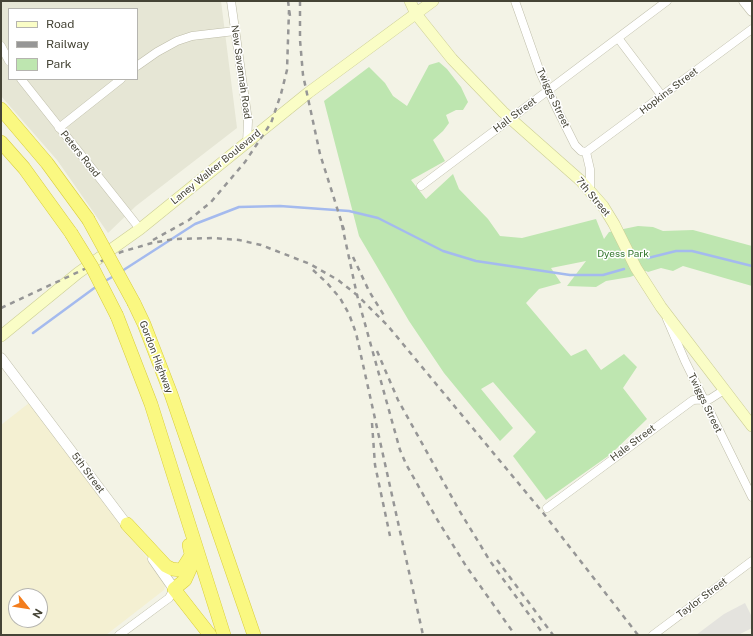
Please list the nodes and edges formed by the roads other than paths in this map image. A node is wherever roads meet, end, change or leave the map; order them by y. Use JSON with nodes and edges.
{"nodes":[{"id":1,"x":231,"y":1,"type":"edge"},
{"id":2,"x":410,"y":1,"type":"edge"},
{"id":3,"x":433,"y":1,"type":"edge"},
{"id":4,"x":516,"y":1,"type":"edge"},
{"id":5,"x":667,"y":1,"type":"edge"},
{"id":6,"x":744,"y":1,"type":"edge"},
{"id":7,"x":752,"y":11,"type":"edge"},
{"id":8,"x":416,"y":14,"type":"junction"},
{"id":9,"x":752,"y":29,"type":"edge"},
{"id":10,"x":235,"y":31,"type":"junction"},
{"id":11,"x":618,"y":38,"type":"junction"},
{"id":12,"x":1,"y":46,"type":"edge"},
{"id":13,"x":8,"y":59,"type":"edge"},
{"id":14,"x":138,"y":65,"type":"edge"},
{"id":15,"x":22,"y":80,"type":"edge"},
{"id":16,"x":120,"y":80,"type":"edge"},
{"id":17,"x":548,"y":90,"type":"junction"},
{"id":18,"x":662,"y":96,"type":"junction"},
{"id":19,"x":1,"y":109,"type":"edge"},
{"id":20,"x":510,"y":119,"type":"junction"},
{"id":21,"x":59,"y":128,"type":"junction"},
{"id":22,"x":1,"y":142,"type":"edge"},
{"id":23,"x":247,"y":143,"type":"junction"},
{"id":24,"x":586,"y":152,"type":"junction"},
{"id":25,"x":421,"y":186,"type":"dead end"},
{"id":26,"x":590,"y":190,"type":"junction"},
{"id":27,"x":140,"y":229,"type":"junction"},
{"id":28,"x":661,"y":307,"type":"junction"},
{"id":29,"x":1,"y":336,"type":"edge"},
{"id":30,"x":130,"y":348,"type":"junction"},
{"id":31,"x":1,"y":358,"type":"edge"},
{"id":32,"x":724,"y":390,"type":"junction"},
{"id":33,"x":704,"y":399,"type":"junction"},
{"id":34,"x":752,"y":426,"type":"edge"},
{"id":35,"x":752,"y":497,"type":"edge"},
{"id":36,"x":547,"y":508,"type":"dead end"},
{"id":37,"x":127,"y":524,"type":"junction"},
{"id":38,"x":191,"y":554,"type":"junction"},
{"id":39,"x":752,"y":561,"type":"edge"},
{"id":40,"x":174,"y":589,"type":"junction"},
{"id":41,"x":223,"y":633,"type":"edge"},
{"id":42,"x":119,"y":635,"type":"edge"},
{"id":43,"x":210,"y":635,"type":"edge"},
{"id":44,"x":254,"y":635,"type":"edge"},
{"id":45,"x":653,"y":635,"type":"edge"}],
"edges":[{"from":1,"to":10,"type":"street","name":"New Savannah Road"},
{"from":2,"to":8,"type":"main road"},
{"from":3,"to":8,"type":"main road","name":"Laney Walker Boulevard"},
{"from":4,"to":17,"type":"street","name":"Twiggs Street"},
{"from":5,"to":11,"type":"street","name":"Hall Street"},
{"from":6,"to":7,"type":"street"},
{"from":8,"to":20,"type":"main road","name":"7th Street"},
{"from":8,"to":23,"type":"main road","name":"Laney Walker Boulevard"},
{"from":9,"to":18,"type":"street","name":"Hopkins Street"},
{"from":10,"to":14,"type":"street"},
{"from":10,"to":23,"type":"street","name":"New Savannah Road"},
{"from":11,"to":17,"type":"street","name":"Hall Street"},
{"from":11,"to":18,"type":"street"},
{"from":12,"to":13,"type":"street"},
{"from":15,"to":21,"type":"street","name":"Peters Road"},
{"from":16,"to":21,"type":"street"},
{"from":17,"to":20,"type":"street","name":"Hall Street"},
{"from":17,"to":24,"type":"street","name":"Twiggs Street"},
{"from":18,"to":24,"type":"street","name":"Hopkins Street"},
{"from":19,"to":44,"type":"highway","name":"Gordon Highway","bridge":true},
{"from":20,"to":25,"type":"street","name":"Hall Street"},
{"from":20,"to":26,"type":"main road","name":"7th Street"},
{"from":21,"to":27,"type":"street","name":"Peters Road"},
{"from":22,"to":30,"type":"highway","name":"Gordon Highway","bridge":true},
{"from":23,"to":27,"type":"main road","name":"Laney Walker Boulevard"},
{"from":24,"to":26,"type":"street"},
{"from":26,"to":28,"type":"main road","name":"7th Street"},
{"from":27,"to":29,"type":"main road","name":"Laney Walker Boulevard"},
{"from":28,"to":32,"type":"main road","name":"7th Street"},
{"from":28,"to":33,"type":"street","name":"Twiggs Street"},
{"from":30,"to":38,"type":"highway"},
{"from":30,"to":41,"type":"highway","name":"Gordon Highway"},
{"from":31,"to":37,"type":"street","name":"5th Street"},
{"from":32,"to":33,"type":"street","name":"Hale Street"},
{"from":32,"to":34,"type":"main road","name":"7th Street"},
{"from":33,"to":35,"type":"street","name":"Twiggs Street"},
{"from":33,"to":36,"type":"street","name":"Hale Street"},
{"from":37,"to":38,"type":"highway"},
{"from":37,"to":40,"type":"street","name":"5th Street"},
{"from":38,"to":40,"type":"highway"},
{"from":39,"to":45,"type":"street","name":"Taylor Street"},
{"from":40,"to":42,"type":"street"},
{"from":40,"to":43,"type":"highway"}]}
